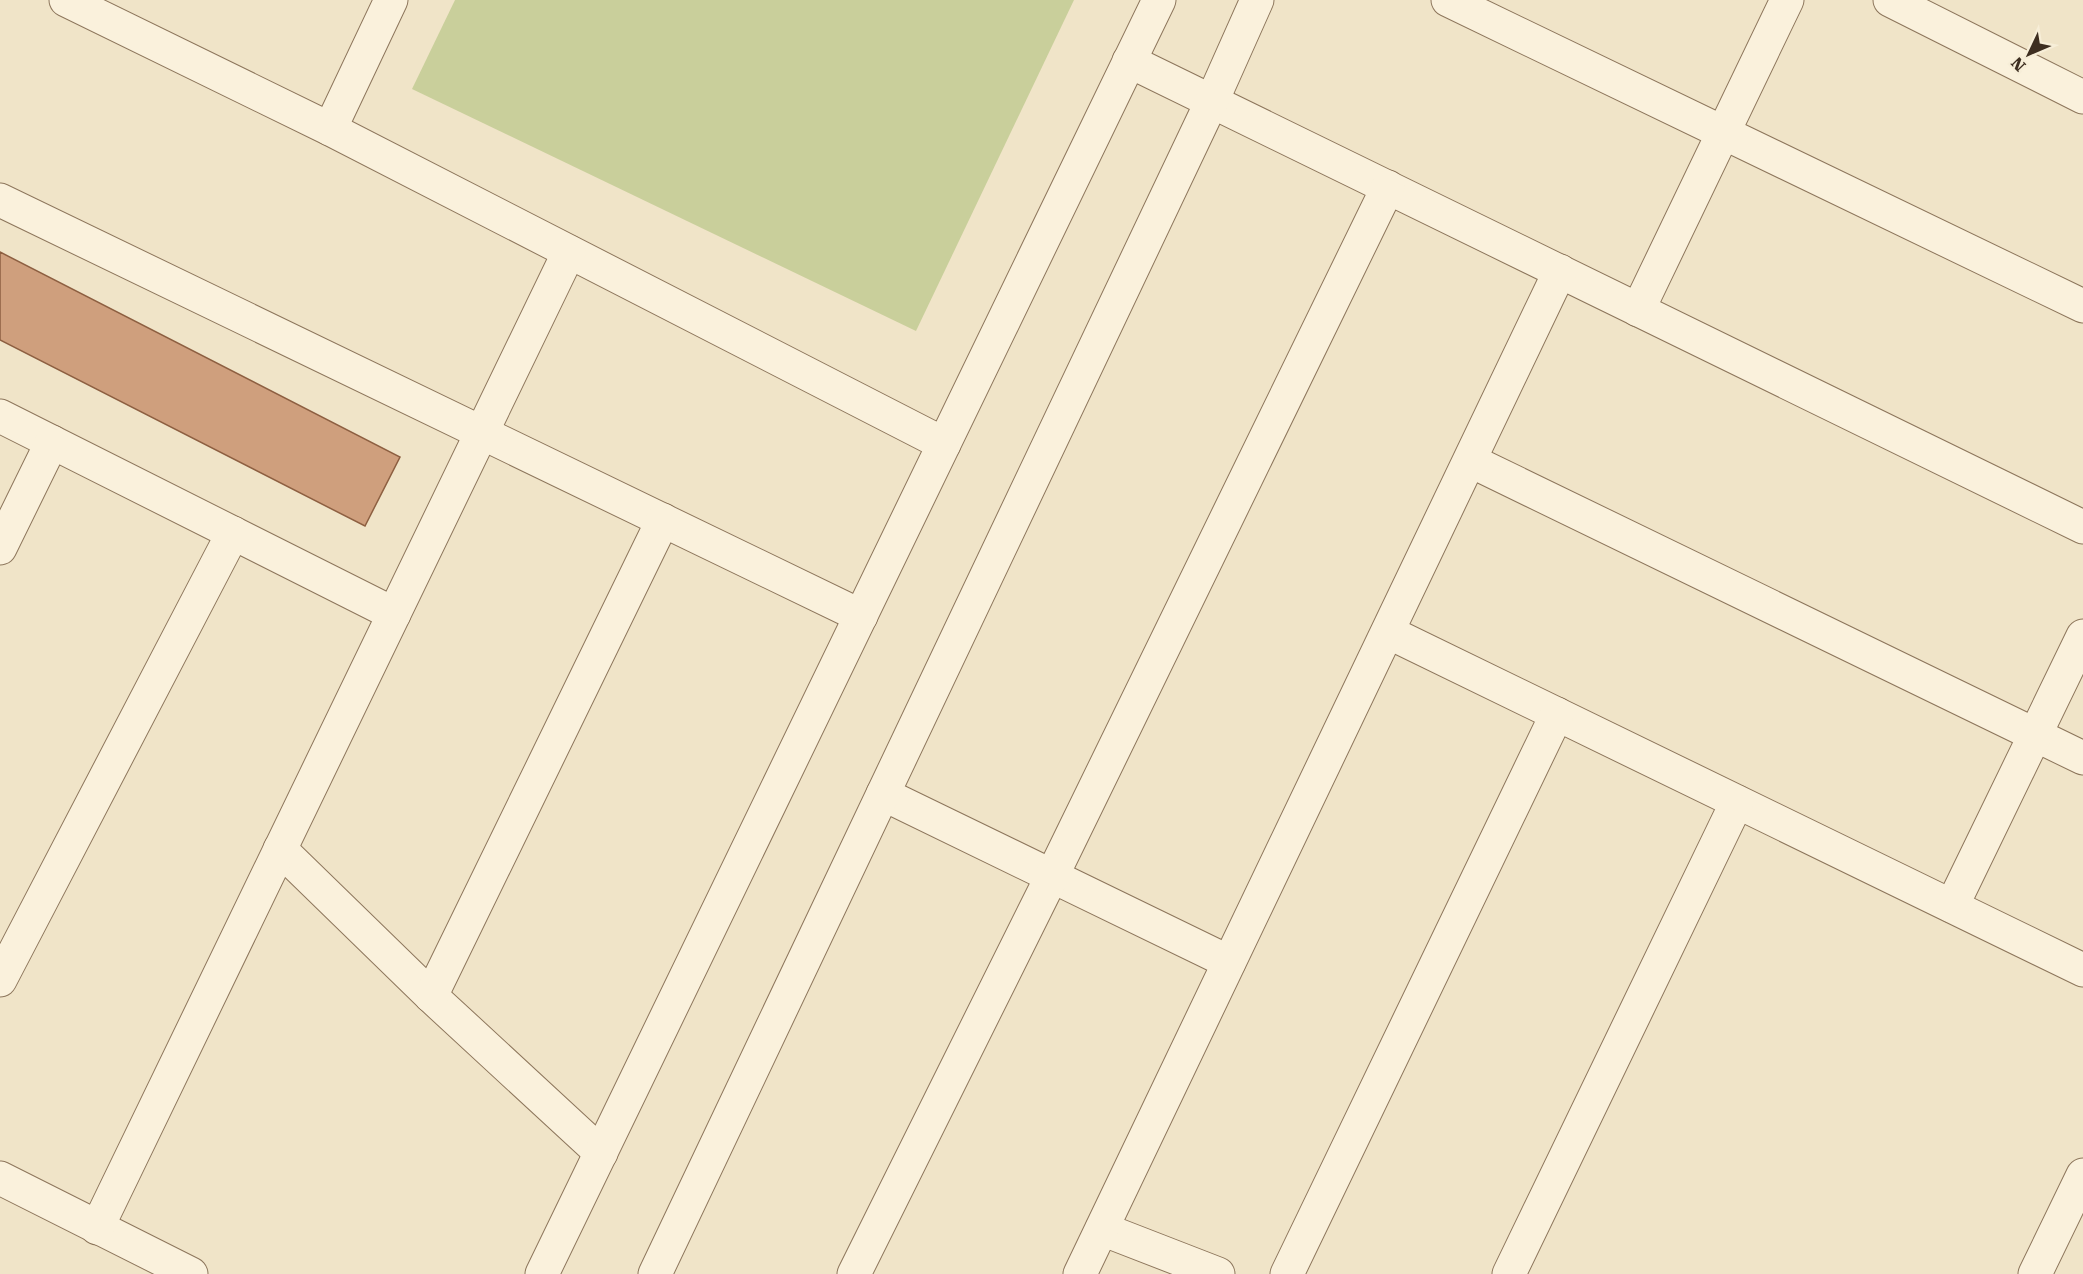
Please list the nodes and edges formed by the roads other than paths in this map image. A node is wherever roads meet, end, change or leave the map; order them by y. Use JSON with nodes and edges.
{"nodes":[{"id":1,"x":66,"y":0,"type":"edge"},
{"id":2,"x":391,"y":0,"type":"edge"},
{"id":3,"x":1159,"y":0,"type":"edge"},
{"id":4,"x":1257,"y":0,"type":"edge"},
{"id":5,"x":1448,"y":0,"type":"edge"},
{"id":6,"x":1787,"y":0,"type":"edge"},
{"id":7,"x":1890,"y":0,"type":"edge"},
{"id":8,"x":1129,"y":61,"type":"junction"},
{"id":9,"x":2083,"y":97,"type":"edge"},
{"id":10,"x":1212,"y":101,"type":"junction"},
{"id":11,"x":330,"y":129,"type":"junction"},
{"id":12,"x":1724,"y":133,"type":"junction"},
{"id":13,"x":1388,"y":187,"type":"junction"},
{"id":14,"x":0,"y":200,"type":"edge"},
{"id":15,"x":569,"y":252,"type":"junction"},
{"id":16,"x":1560,"y":271,"type":"junction"},
{"id":17,"x":2083,"y":306,"type":"edge"},
{"id":18,"x":1638,"y":310,"type":"junction"},
{"id":19,"x":0,"y":416,"type":"edge"},
{"id":20,"x":482,"y":431,"type":"junction"},
{"id":21,"x":52,"y":442,"type":"junction"},
{"id":22,"x":944,"y":444,"type":"junction"},
{"id":23,"x":1471,"y":461,"type":"junction"},
{"id":24,"x":663,"y":520,"type":"junction"},
{"id":25,"x":2083,"y":527,"type":"edge"},
{"id":26,"x":233,"y":533,"type":"junction"},
{"id":27,"x":0,"y":548,"type":"edge"},
{"id":28,"x":394,"y":614,"type":"junction"},
{"id":29,"x":861,"y":616,"type":"junction"},
{"id":30,"x":1388,"y":632,"type":"junction"},
{"id":31,"x":2083,"y":636,"type":"edge"},
{"id":32,"x":1557,"y":714,"type":"junction"},
{"id":33,"x":2036,"y":735,"type":"junction"},
{"id":34,"x":2083,"y":758,"type":"edge"},
{"id":35,"x":883,"y":795,"type":"junction"},
{"id":36,"x":1737,"y":802,"type":"junction"},
{"id":37,"x":280,"y":849,"type":"junction"},
{"id":38,"x":1052,"y":876,"type":"junction"},
{"id":39,"x":1952,"y":906,"type":"junction"},
{"id":40,"x":1229,"y":962,"type":"junction"},
{"id":41,"x":2083,"y":970,"type":"edge"},
{"id":42,"x":0,"y":980,"type":"edge"},
{"id":43,"x":431,"y":996,"type":"junction"},
{"id":44,"x":601,"y":1153,"type":"junction"},
{"id":45,"x":0,"y":1178,"type":"edge"},
{"id":46,"x":2081,"y":1186,"type":"edge"},
{"id":47,"x":97,"y":1228,"type":"junction"},
{"id":48,"x":1101,"y":1229,"type":"junction"},
{"id":49,"x":191,"y":1274,"type":"edge"},
{"id":50,"x":542,"y":1274,"type":"edge"},
{"id":51,"x":655,"y":1274,"type":"edge"},
{"id":52,"x":854,"y":1274,"type":"edge"},
{"id":53,"x":1080,"y":1274,"type":"edge"},
{"id":54,"x":1218,"y":1274,"type":"edge"},
{"id":55,"x":1287,"y":1274,"type":"edge"},
{"id":56,"x":1509,"y":1274,"type":"edge"},
{"id":57,"x":2035,"y":1274,"type":"edge"}],
"edges":[{"from":1,"to":11,"type":"street"},
{"from":2,"to":11,"type":"street"},
{"from":3,"to":8,"type":"street"},
{"from":4,"to":10,"type":"street"},
{"from":5,"to":12,"type":"street"},
{"from":6,"to":12,"type":"street"},
{"from":7,"to":9,"type":"street"},
{"from":8,"to":10,"type":"street"},
{"from":8,"to":22,"type":"street"},
{"from":10,"to":13,"type":"street"},
{"from":10,"to":35,"type":"street"},
{"from":11,"to":15,"type":"street"},
{"from":12,"to":17,"type":"street"},
{"from":12,"to":18,"type":"street"},
{"from":13,"to":16,"type":"street"},
{"from":13,"to":38,"type":"street"},
{"from":14,"to":20,"type":"street"},
{"from":15,"to":20,"type":"street"},
{"from":15,"to":22,"type":"street"},
{"from":16,"to":18,"type":"street"},
{"from":16,"to":23,"type":"street"},
{"from":18,"to":25,"type":"street"},
{"from":19,"to":21,"type":"street"},
{"from":20,"to":24,"type":"street"},
{"from":20,"to":28,"type":"street"},
{"from":21,"to":26,"type":"street"},
{"from":21,"to":27,"type":"street"},
{"from":22,"to":29,"type":"street"},
{"from":23,"to":30,"type":"street"},
{"from":23,"to":33,"type":"street"},
{"from":24,"to":29,"type":"street"},
{"from":24,"to":43,"type":"street"},
{"from":26,"to":28,"type":"street"},
{"from":26,"to":42,"type":"street"},
{"from":28,"to":37,"type":"street"},
{"from":29,"to":44,"type":"street"},
{"from":30,"to":32,"type":"street"},
{"from":30,"to":40,"type":"street"},
{"from":31,"to":33,"type":"street"},
{"from":32,"to":36,"type":"street"},
{"from":32,"to":55,"type":"street"},
{"from":33,"to":34,"type":"street"},
{"from":33,"to":39,"type":"street"},
{"from":35,"to":38,"type":"street"},
{"from":35,"to":51,"type":"street"},
{"from":36,"to":39,"type":"street"},
{"from":36,"to":56,"type":"street"},
{"from":37,"to":43,"type":"street"},
{"from":37,"to":47,"type":"street"},
{"from":38,"to":40,"type":"street"},
{"from":38,"to":52,"type":"street"},
{"from":39,"to":41,"type":"street"},
{"from":40,"to":48,"type":"street"},
{"from":43,"to":44,"type":"street"},
{"from":44,"to":50,"type":"street"},
{"from":45,"to":47,"type":"street"},
{"from":46,"to":57,"type":"street"},
{"from":47,"to":49,"type":"street"},
{"from":48,"to":53,"type":"street"},
{"from":48,"to":54,"type":"street"}]}
